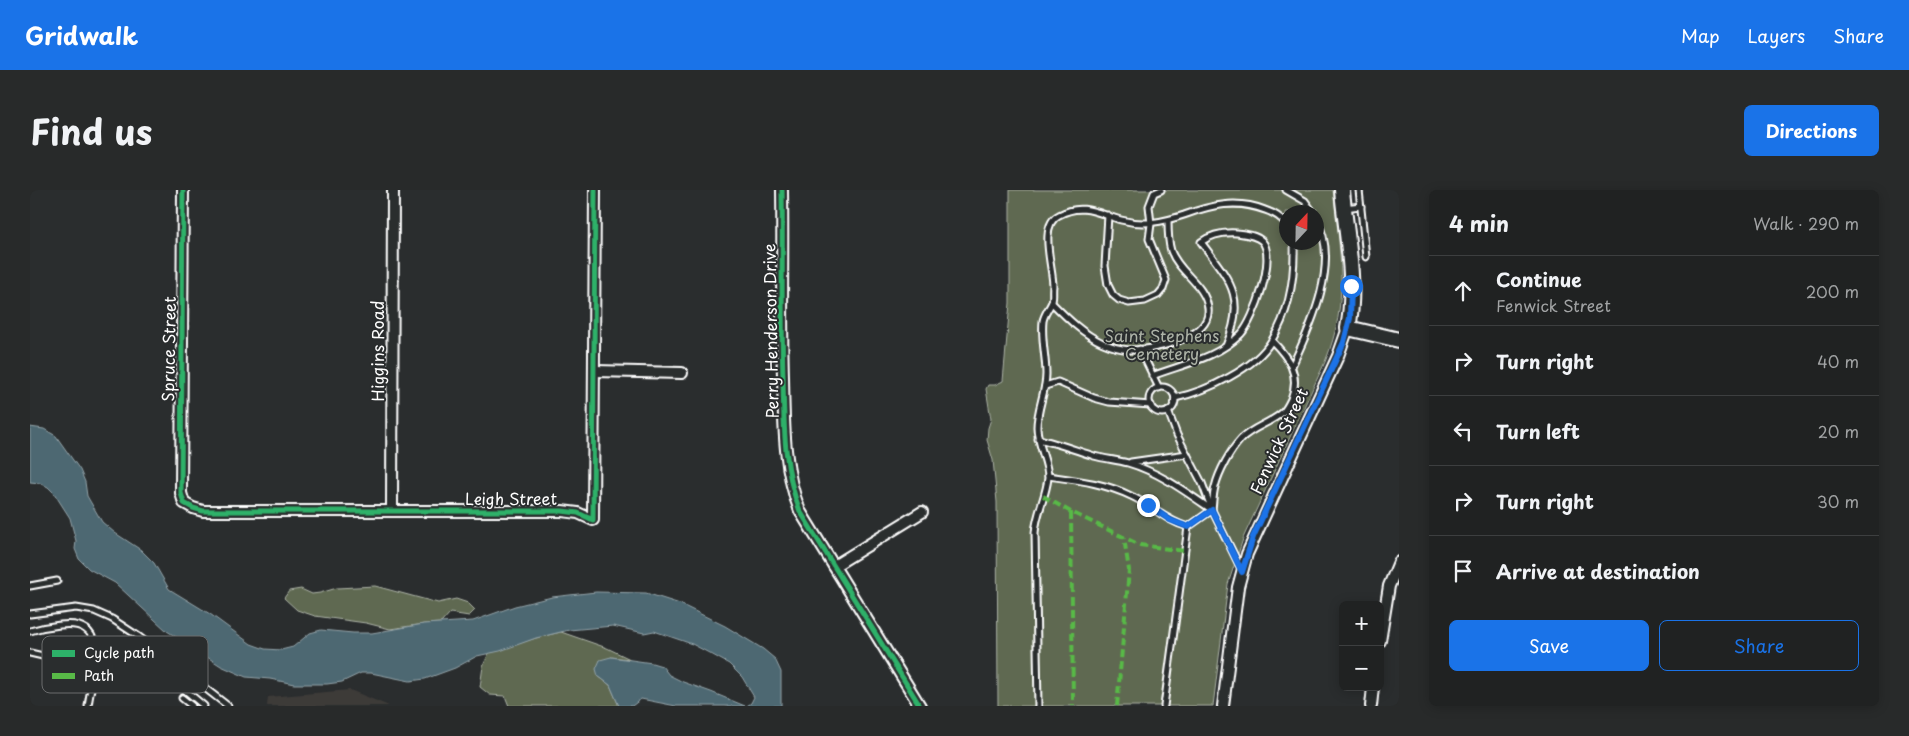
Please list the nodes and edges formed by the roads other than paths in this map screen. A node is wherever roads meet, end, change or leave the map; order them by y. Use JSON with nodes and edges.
{"nodes":[{"id":1,"x":183,"y":190,"type":"edge"},
{"id":2,"x":393,"y":190,"type":"edge"},
{"id":3,"x":596,"y":190,"type":"edge"},
{"id":4,"x":782,"y":190,"type":"edge"},
{"id":5,"x":1161,"y":190,"type":"edge"},
{"id":6,"x":1286,"y":190,"type":"edge"},
{"id":7,"x":1342,"y":190,"type":"edge"},
{"id":8,"x":1359,"y":190,"type":"edge"},
{"id":9,"x":1308,"y":205,"type":"edge"},
{"id":10,"x":1360,"y":206,"type":"junction"},
{"id":11,"x":1344,"y":208,"type":"junction"},
{"id":12,"x":1108,"y":215,"type":"junction"},
{"id":13,"x":1279,"y":218,"type":"edge"},
{"id":14,"x":1168,"y":221,"type":"junction"},
{"id":15,"x":1151,"y":224,"type":"junction"},
{"id":16,"x":1324,"y":244,"type":"edge"},
{"id":17,"x":1294,"y":250,"type":"edge"},
{"id":18,"x":1366,"y":257,"type":"dead end"},
{"id":19,"x":1052,"y":303,"type":"junction"},
{"id":20,"x":1348,"y":328,"type":"junction"},
{"id":21,"x":1399,"y":340,"type":"edge"},
{"id":22,"x":1272,"y":341,"type":"junction"},
{"id":23,"x":1226,"y":346,"type":"junction"},
{"id":24,"x":1140,"y":350,"type":"junction"},
{"id":25,"x":1292,"y":366,"type":"junction"},
{"id":26,"x":595,"y":371,"type":"junction"},
{"id":27,"x":682,"y":373,"type":"dead end"},
{"id":28,"x":1152,"y":376,"type":"junction"},
{"id":29,"x":1045,"y":386,"type":"junction"},
{"id":30,"x":1159,"y":388,"type":"junction"},
{"id":31,"x":1175,"y":398,"type":"junction"},
{"id":32,"x":1151,"y":406,"type":"junction"},
{"id":33,"x":1168,"y":411,"type":"junction"},
{"id":34,"x":1038,"y":439,"type":"junction"},
{"id":35,"x":1187,"y":454,"type":"junction"},
{"id":36,"x":1128,"y":463,"type":"junction"},
{"id":37,"x":1048,"y":476,"type":"junction"},
{"id":38,"x":188,"y":506,"type":"joint"},
{"id":39,"x":1212,"y":510,"type":"junction"},
{"id":40,"x":392,"y":511,"type":"junction"},
{"id":41,"x":922,"y":512,"type":"dead end"},
{"id":42,"x":1188,"y":527,"type":"junction"},
{"id":43,"x":1399,"y":562,"type":"edge"},
{"id":44,"x":834,"y":566,"type":"junction"},
{"id":45,"x":1242,"y":572,"type":"junction"},
{"id":46,"x":57,"y":581,"type":"dead end"},
{"id":47,"x":30,"y":586,"type":"edge"},
{"id":48,"x":30,"y":614,"type":"edge"},
{"id":49,"x":1384,"y":617,"type":"edge"},
{"id":50,"x":30,"y":630,"type":"edge"},
{"id":51,"x":93,"y":636,"type":"edge"},
{"id":52,"x":138,"y":636,"type":"edge"},
{"id":53,"x":208,"y":690,"type":"edge"},
{"id":54,"x":1372,"y":691,"type":"edge"},
{"id":55,"x":90,"y":693,"type":"edge"},
{"id":56,"x":188,"y":693,"type":"edge"},
{"id":57,"x":182,"y":698,"type":"dead end"},
{"id":58,"x":88,"y":706,"type":"edge"},
{"id":59,"x":192,"y":706,"type":"edge"},
{"id":60,"x":204,"y":706,"type":"edge"},
{"id":61,"x":228,"y":706,"type":"edge"},
{"id":62,"x":920,"y":706,"type":"edge"},
{"id":63,"x":1038,"y":706,"type":"edge"},
{"id":64,"x":1164,"y":706,"type":"edge"},
{"id":65,"x":1223,"y":706,"type":"edge"},
{"id":66,"x":1370,"y":706,"type":"edge"}],
"edges":[{"from":1,"to":38,"type":"street","name":"Spruce Street"},
{"from":2,"to":40,"type":"street","name":"Higgins Road"},
{"from":3,"to":26,"type":"street","name":"Leigh Street"},
{"from":4,"to":44,"type":"street","name":"Perry Henderson Drive"},
{"from":5,"to":15,"type":"lane"},
{"from":6,"to":9,"type":"lane"},
{"from":7,"to":11,"type":"street","name":"Fenwick Street"},
{"from":8,"to":10,"type":"lane"},
{"from":10,"to":11,"type":"lane"},
{"from":10,"to":18,"type":"lane"},
{"from":11,"to":20,"type":"street","name":"Fenwick Street"},
{"from":12,"to":15,"type":"lane"},
{"from":12,"to":15,"type":"lane"},
{"from":12,"to":19,"type":"lane"},
{"from":13,"to":14,"type":"lane"},
{"from":14,"to":15,"type":"lane"},
{"from":14,"to":24,"type":"lane"},
{"from":16,"to":25,"type":"lane"},
{"from":17,"to":22,"type":"lane"},
{"from":19,"to":24,"type":"lane"},
{"from":19,"to":29,"type":"lane"},
{"from":20,"to":21,"type":"street"},
{"from":20,"to":45,"type":"street","name":"Fenwick Street"},
{"from":22,"to":25,"type":"lane"},
{"from":22,"to":31,"type":"lane"},
{"from":23,"to":23,"type":"lane"},
{"from":23,"to":28,"type":"lane"},
{"from":24,"to":28,"type":"lane"},
{"from":25,"to":39,"type":"lane"},
{"from":26,"to":27,"type":"street"},
{"from":26,"to":40,"type":"street","name":"Leigh Street"},
{"from":28,"to":30,"type":"lane"},
{"from":29,"to":32,"type":"lane"},
{"from":29,"to":34,"type":"lane"},
{"from":30,"to":31,"type":"lane"},
{"from":30,"to":32,"type":"lane"},
{"from":31,"to":33,"type":"lane"},
{"from":32,"to":33,"type":"lane"},
{"from":33,"to":35,"type":"lane"},
{"from":34,"to":36,"type":"lane"},
{"from":34,"to":37,"type":"lane"},
{"from":35,"to":36,"type":"lane"},
{"from":35,"to":39,"type":"lane"},
{"from":36,"to":39,"type":"lane"},
{"from":37,"to":42,"type":"lane"},
{"from":37,"to":63,"type":"lane"},
{"from":38,"to":40,"type":"street","name":"Leigh Street"},
{"from":39,"to":42,"type":"lane"},
{"from":39,"to":45,"type":"lane"},
{"from":41,"to":44,"type":"street"},
{"from":42,"to":64,"type":"lane"},
{"from":43,"to":49,"type":"street"},
{"from":44,"to":62,"type":"street","name":"Perry Henderson Drive"},
{"from":45,"to":65,"type":"street","name":"Fenwick Street"},
{"from":46,"to":47,"type":"lane"},
{"from":48,"to":52,"type":"lane"},
{"from":50,"to":51,"type":"lane"},
{"from":53,"to":61,"type":"lane"},
{"from":54,"to":66,"type":"street"},
{"from":55,"to":58,"type":"lane"},
{"from":56,"to":60,"type":"lane"},
{"from":57,"to":59,"type":"lane"}]}
